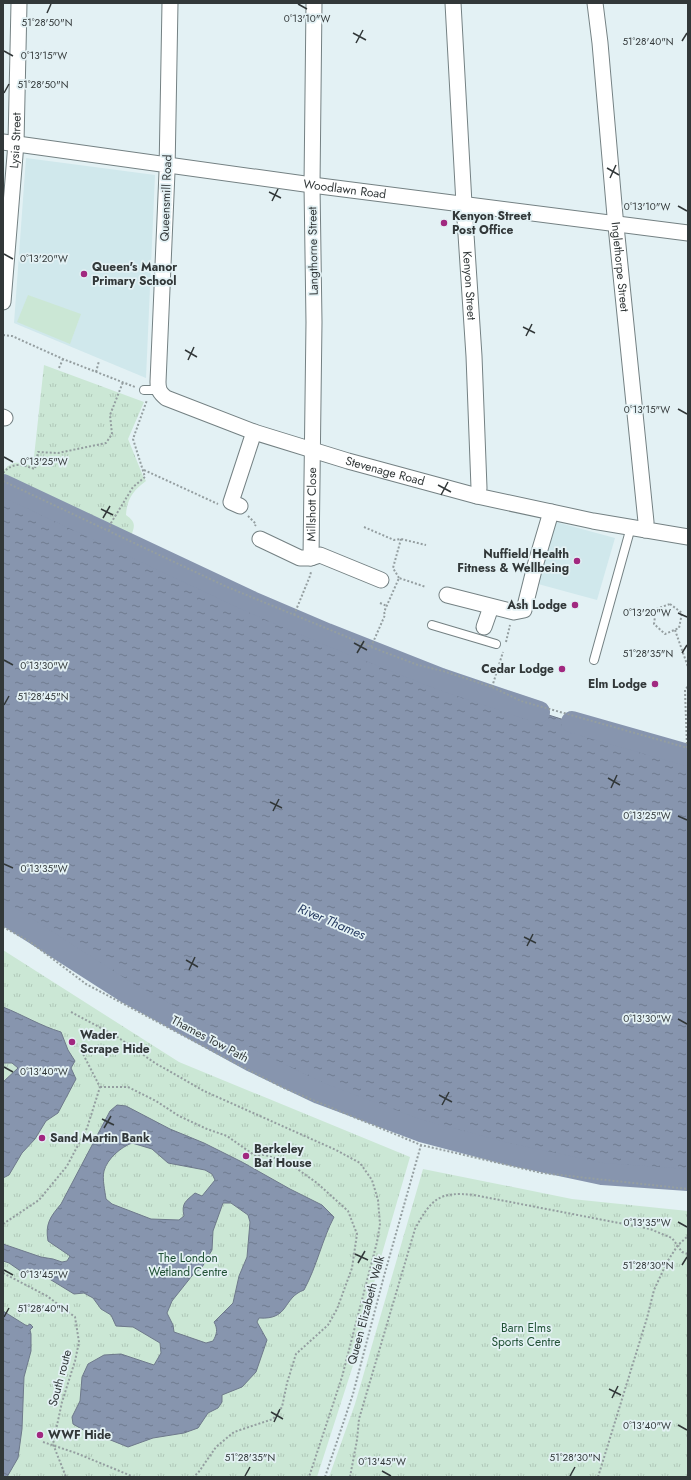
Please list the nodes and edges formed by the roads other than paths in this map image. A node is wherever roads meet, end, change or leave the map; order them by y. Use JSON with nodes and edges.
{"nodes":[{"id":1,"x":19,"y":3,"type":"edge"},
{"id":2,"x":170,"y":3,"type":"edge"},
{"id":3,"x":314,"y":3,"type":"edge"},
{"id":4,"x":453,"y":3,"type":"edge"},
{"id":5,"x":595,"y":3,"type":"edge"},
{"id":6,"x":10,"y":142,"type":"edge"},
{"id":7,"x":167,"y":165,"type":"junction"},
{"id":8,"x":312,"y":185,"type":"junction"},
{"id":9,"x":464,"y":204,"type":"junction"},
{"id":10,"x":616,"y":224,"type":"junction"},
{"id":11,"x":688,"y":233,"type":"edge"},
{"id":12,"x":5,"y":236,"type":"edge"},
{"id":13,"x":3,"y":302,"type":"edge"},
{"id":14,"x":152,"y":392,"type":"joint"},
{"id":15,"x":254,"y":432,"type":"junction"},
{"id":16,"x":313,"y":450,"type":"junction"},
{"id":17,"x":477,"y":496,"type":"junction"},
{"id":18,"x":228,"y":505,"type":"road end"},
{"id":19,"x":551,"y":512,"type":"junction"},
{"id":20,"x":638,"y":529,"type":"junction"},
{"id":21,"x":688,"y":537,"type":"edge"},
{"id":22,"x":260,"y":539,"type":"road end"},
{"id":23,"x":311,"y":558,"type":"junction"},
{"id":24,"x":381,"y":580,"type":"dead end"},
{"id":25,"x":446,"y":595,"type":"dead end"},
{"id":26,"x":491,"y":607,"type":"junction"},
{"id":27,"x":432,"y":625,"type":"dead end"},
{"id":28,"x":482,"y":633,"type":"junction"},
{"id":29,"x":496,"y":644,"type":"dead end"},
{"id":30,"x":594,"y":660,"type":"dead end"}],
"edges":[{"from":1,"to":6,"type":"street","name":"Lysia Street"},
{"from":2,"to":7,"type":"street","name":"Queensmill Road"},
{"from":3,"to":8,"type":"street","name":"Langthorne Street"},
{"from":4,"to":9,"type":"street","name":"Kenyon Street"},
{"from":5,"to":10,"type":"street","name":"Inglethorpe Street"},
{"from":6,"to":7,"type":"street","name":"Woodlawn Road"},
{"from":6,"to":12,"type":"street","name":"Lysia Street"},
{"from":7,"to":8,"type":"street","name":"Woodlawn Road"},
{"from":7,"to":14,"type":"street","name":"Queensmill Road"},
{"from":8,"to":9,"type":"street","name":"Woodlawn Road"},
{"from":8,"to":16,"type":"street","name":"Langthorne Street"},
{"from":9,"to":10,"type":"street","name":"Woodlawn Road"},
{"from":9,"to":17,"type":"street","name":"Kenyon Street"},
{"from":10,"to":11,"type":"street","name":"Woodlawn Road"},
{"from":10,"to":20,"type":"street","name":"Inglethorpe Street"},
{"from":12,"to":13,"type":"street","name":"Lysia Street"},
{"from":14,"to":15,"type":"street","name":"Stevenage Road"},
{"from":15,"to":16,"type":"street","name":"Stevenage Road"},
{"from":15,"to":18,"type":"street"},
{"from":16,"to":17,"type":"street","name":"Stevenage Road"},
{"from":16,"to":23,"type":"street","name":"Millshott Close"},
{"from":17,"to":19,"type":"street","name":"Stevenage Road"},
{"from":19,"to":20,"type":"street","name":"Stevenage Road"},
{"from":19,"to":26,"type":"street"},
{"from":20,"to":21,"type":"street","name":"Stevenage Road"},
{"from":20,"to":30,"type":"lane"},
{"from":22,"to":23,"type":"street","name":"Millshott Close"},
{"from":23,"to":24,"type":"street","name":"Millshott Close"},
{"from":25,"to":26,"type":"street"},
{"from":26,"to":28,"type":"street"},
{"from":27,"to":28,"type":"lane"},
{"from":28,"to":29,"type":"lane"}]}
